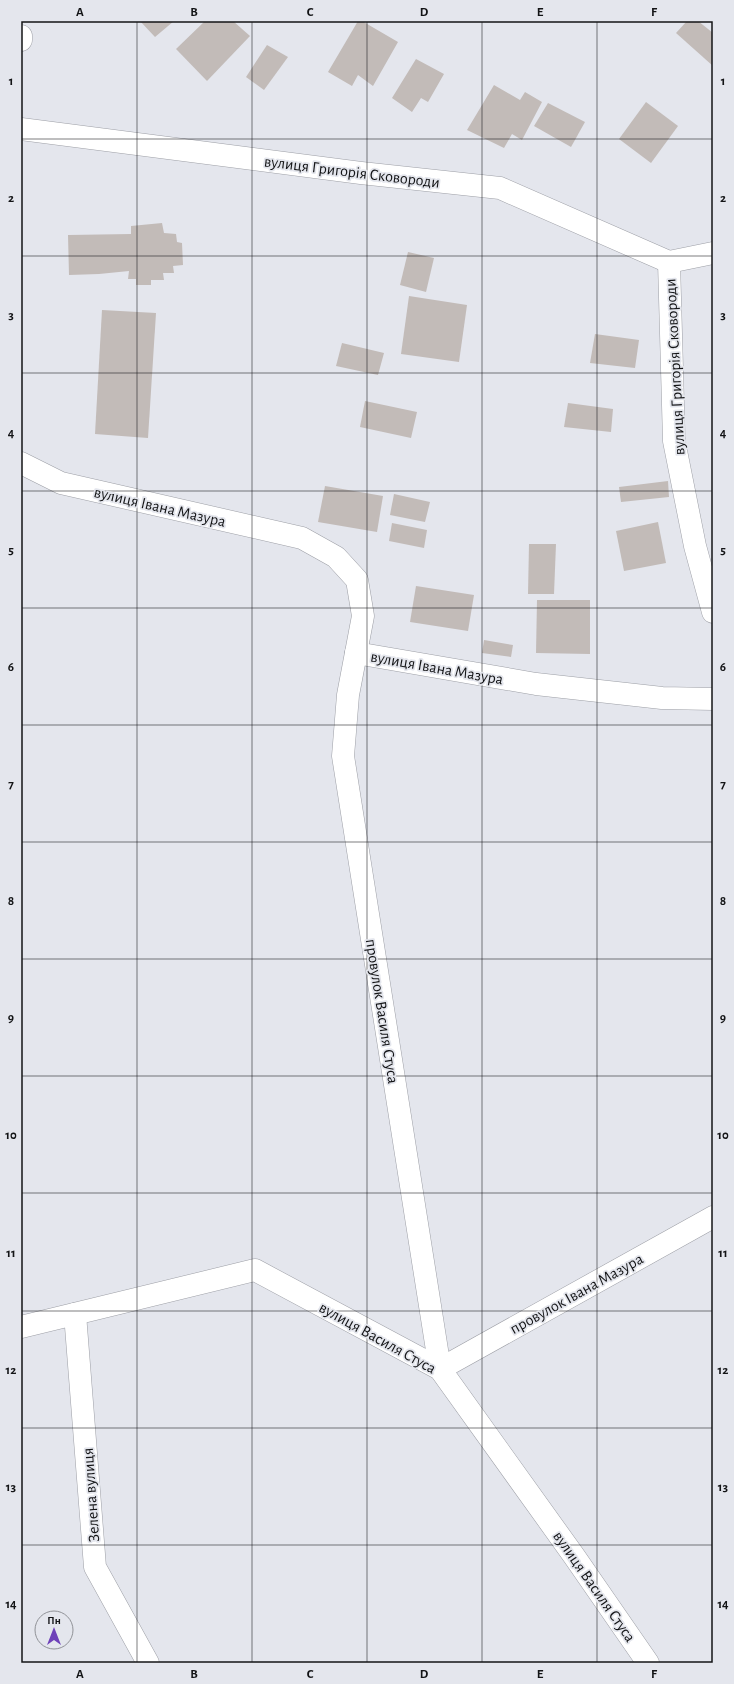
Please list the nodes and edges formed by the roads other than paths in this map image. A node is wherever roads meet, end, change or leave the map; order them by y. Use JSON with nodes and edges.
{"nodes":[{"id":1,"x":21,"y":36,"type":"edge"},
{"id":2,"x":21,"y":40,"type":"edge"},
{"id":3,"x":21,"y":129,"type":"edge"},
{"id":4,"x":713,"y":254,"type":"edge"},
{"id":5,"x":669,"y":262,"type":"junction"},
{"id":6,"x":21,"y":462,"type":"edge"},
{"id":7,"x":713,"y":612,"type":"edge"},
{"id":8,"x":356,"y":653,"type":"junction"},
{"id":9,"x":713,"y":699,"type":"edge"},
{"id":10,"x":713,"y":1217,"type":"edge"},
{"id":11,"x":75,"y":1314,"type":"junction"},
{"id":12,"x":21,"y":1327,"type":"edge"},
{"id":13,"x":440,"y":1368,"type":"junction"},
{"id":14,"x":148,"y":1663,"type":"edge"},
{"id":15,"x":648,"y":1663,"type":"edge"}],
"edges":[{"from":1,"to":2,"type":"street"},
{"from":3,"to":5,"type":"street","name":"вулиця Григорія Сковороди"},
{"from":4,"to":5,"type":"street","name":"вулиця Григорія Сковороди"},
{"from":5,"to":7,"type":"street","name":"вулиця Григорія Сковороди"},
{"from":6,"to":8,"type":"street","name":"вулиця Івана Мазура"},
{"from":8,"to":9,"type":"street","name":"вулиця Івана Мазура"},
{"from":8,"to":13,"type":"street","name":"провулок Василя Стуса"},
{"from":10,"to":13,"type":"street","name":"провулок Івана Мазура"},
{"from":11,"to":12,"type":"street","name":"вулиця Василя Стуса"},
{"from":11,"to":13,"type":"street","name":"вулиця Василя Стуса"},
{"from":11,"to":14,"type":"street","name":"Зелена вулиця"},
{"from":13,"to":15,"type":"street","name":"вулиця Василя Стуса"}]}
